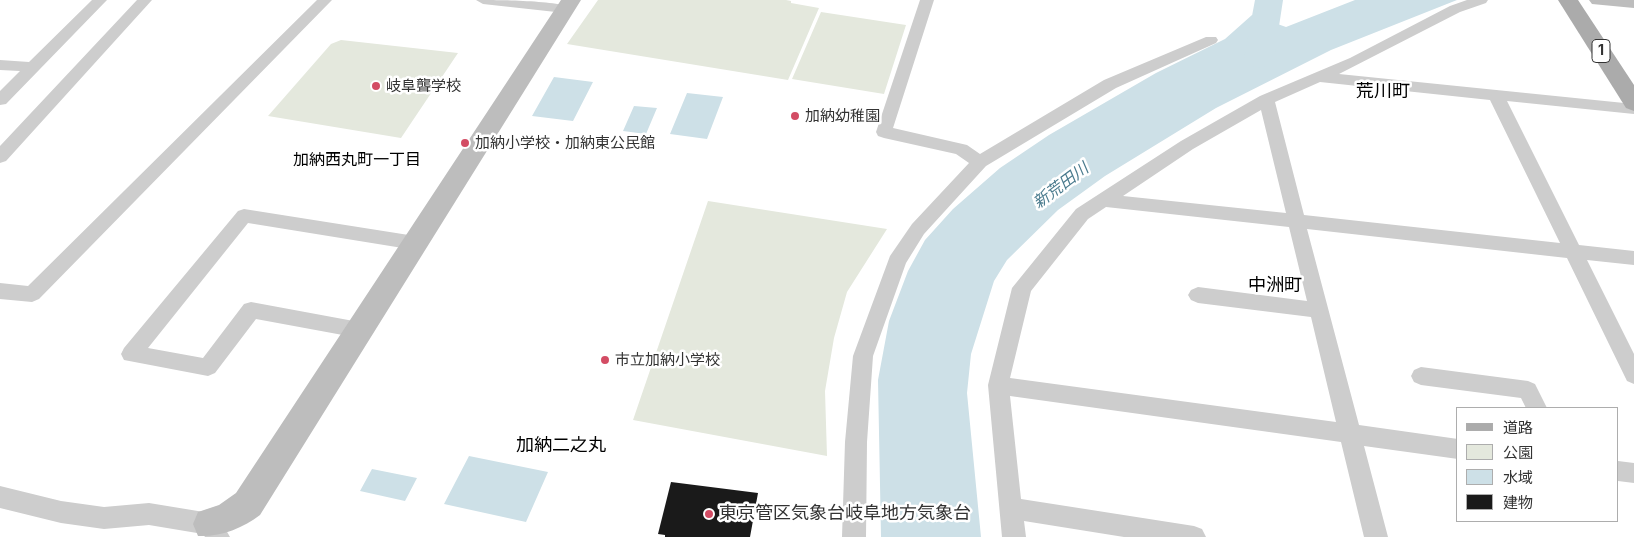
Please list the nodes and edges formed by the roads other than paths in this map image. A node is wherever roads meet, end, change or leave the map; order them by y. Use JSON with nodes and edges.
{"nodes":[{"id":1,"x":100,"y":0,"type":"edge"},
{"id":2,"x":144,"y":0,"type":"edge"},
{"id":3,"x":325,"y":0,"type":"edge"},
{"id":4,"x":483,"y":0,"type":"edge"},
{"id":5,"x":926,"y":0,"type":"edge"},
{"id":6,"x":1480,"y":0,"type":"edge"},
{"id":7,"x":1568,"y":0,"type":"edge"},
{"id":8,"x":1598,"y":0,"type":"edge"},
{"id":9,"x":1634,"y":2,"type":"edge"},
{"id":10,"x":568,"y":5,"type":"edge"},
{"id":11,"x":1211,"y":40,"type":"dead end"},
{"id":12,"x":0,"y":65,"type":"edge"},
{"id":13,"x":32,"y":67,"type":"junction"},
{"id":14,"x":1318,"y":77,"type":"junction"},
{"id":15,"x":1496,"y":95,"type":"junction"},
{"id":16,"x":0,"y":100,"type":"edge"},
{"id":17,"x":1266,"y":100,"type":"junction"},
{"id":18,"x":1634,"y":103,"type":"edge"},
{"id":19,"x":1634,"y":109,"type":"edge"},
{"id":20,"x":0,"y":157,"type":"edge"},
{"id":21,"x":980,"y":162,"type":"junction"},
{"id":22,"x":1105,"y":200,"type":"junction"},
{"id":23,"x":1298,"y":221,"type":"junction"},
{"id":24,"x":415,"y":243,"type":"junction"},
{"id":25,"x":1572,"y":250,"type":"junction"},
{"id":26,"x":1634,"y":258,"type":"edge"},
{"id":27,"x":0,"y":291,"type":"edge"},
{"id":28,"x":1198,"y":295,"type":"dead end"},
{"id":29,"x":1320,"y":310,"type":"junction"},
{"id":30,"x":359,"y":330,"type":"junction"},
{"id":31,"x":1634,"y":375,"type":"edge"},
{"id":32,"x":1421,"y":376,"type":"dead end"},
{"id":33,"x":998,"y":385,"type":"junction"},
{"id":34,"x":1536,"y":407,"type":"edge"},
{"id":35,"x":1351,"y":434,"type":"junction"},
{"id":36,"x":1456,"y":449,"type":"edge"},
{"id":37,"x":1619,"y":471,"type":"edge"},
{"id":38,"x":1634,"y":473,"type":"edge"},
{"id":39,"x":0,"y":497,"type":"edge"},
{"id":40,"x":1011,"y":508,"type":"junction"},
{"id":41,"x":214,"y":531,"type":"edge"},
{"id":42,"x":854,"y":537,"type":"edge"},
{"id":43,"x":1014,"y":537,"type":"edge"},
{"id":44,"x":1194,"y":537,"type":"edge"},
{"id":45,"x":1376,"y":537,"type":"edge"}],
"edges":[{"from":1,"to":13,"type":"street"},
{"from":2,"to":20,"type":"street"},
{"from":3,"to":27,"type":"street"},
{"from":4,"to":10,"type":"street"},
{"from":5,"to":21,"type":"street"},
{"from":6,"to":14,"type":"street"},
{"from":7,"to":18,"type":"main road","number":"1"},
{"from":8,"to":9,"type":"street"},
{"from":10,"to":24,"type":"street"},
{"from":11,"to":21,"type":"street"},
{"from":12,"to":13,"type":"street"},
{"from":13,"to":16,"type":"street"},
{"from":14,"to":15,"type":"street"},
{"from":14,"to":17,"type":"street"},
{"from":15,"to":19,"type":"street"},
{"from":15,"to":25,"type":"street"},
{"from":17,"to":22,"type":"street"},
{"from":17,"to":23,"type":"street"},
{"from":21,"to":42,"type":"street"},
{"from":22,"to":23,"type":"street"},
{"from":22,"to":33,"type":"street"},
{"from":23,"to":25,"type":"street"},
{"from":23,"to":29,"type":"street"},
{"from":24,"to":30,"type":"street"},
{"from":24,"to":30,"type":"street"},
{"from":25,"to":26,"type":"street"},
{"from":25,"to":31,"type":"street"},
{"from":28,"to":29,"type":"street"},
{"from":29,"to":35,"type":"street"},
{"from":30,"to":41,"type":"street"},
{"from":32,"to":34,"type":"street"},
{"from":33,"to":35,"type":"street"},
{"from":33,"to":40,"type":"street"},
{"from":35,"to":36,"type":"street"},
{"from":35,"to":45,"type":"street"},
{"from":37,"to":38,"type":"street"},
{"from":39,"to":41,"type":"street"},
{"from":40,"to":43,"type":"street"},
{"from":40,"to":44,"type":"street"}]}
